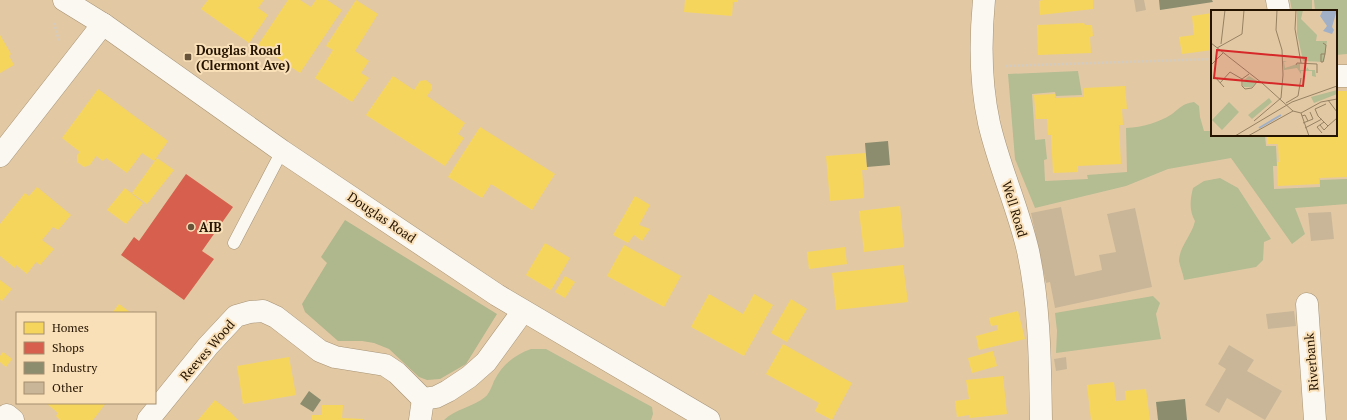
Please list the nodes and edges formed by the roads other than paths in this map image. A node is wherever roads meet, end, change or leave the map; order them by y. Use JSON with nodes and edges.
{"nodes":[{"id":1,"x":64,"y":0,"type":"edge"},
{"id":2,"x":984,"y":0,"type":"edge"},
{"id":3,"x":1277,"y":0,"type":"edge"},
{"id":4,"x":1279,"y":10,"type":"edge"},
{"id":5,"x":103,"y":24,"type":"junction"},
{"id":6,"x":282,"y":150,"type":"junction"},
{"id":7,"x":0,"y":156,"type":"edge"},
{"id":8,"x":234,"y":243,"type":"dead end"},
{"id":9,"x":1307,"y":304,"type":"dead end"},
{"id":10,"x":523,"y":311,"type":"junction"},
{"id":11,"x":421,"y":410,"type":"edge"},
{"id":12,"x":148,"y":420,"type":"edge"},
{"id":13,"x":709,"y":420,"type":"edge"},
{"id":14,"x":1041,"y":420,"type":"edge"},
{"id":15,"x":1315,"y":420,"type":"edge"}],
"edges":[{"from":1,"to":5,"type":"main road","name":"Douglas Road"},
{"from":2,"to":14,"type":"main road","name":"Well Road"},
{"from":3,"to":4,"type":"main road"},
{"from":5,"to":6,"type":"main road","name":"Douglas Road"},
{"from":5,"to":7,"type":"main road"},
{"from":6,"to":8,"type":"lane"},
{"from":6,"to":10,"type":"main road","name":"Douglas Road"},
{"from":9,"to":15,"type":"main road","name":"Riverbank"},
{"from":10,"to":11,"type":"main road","name":"Reeves Wood"},
{"from":10,"to":13,"type":"main road","name":"Douglas Road"},
{"from":11,"to":12,"type":"main road","name":"Reeves Wood"}]}
